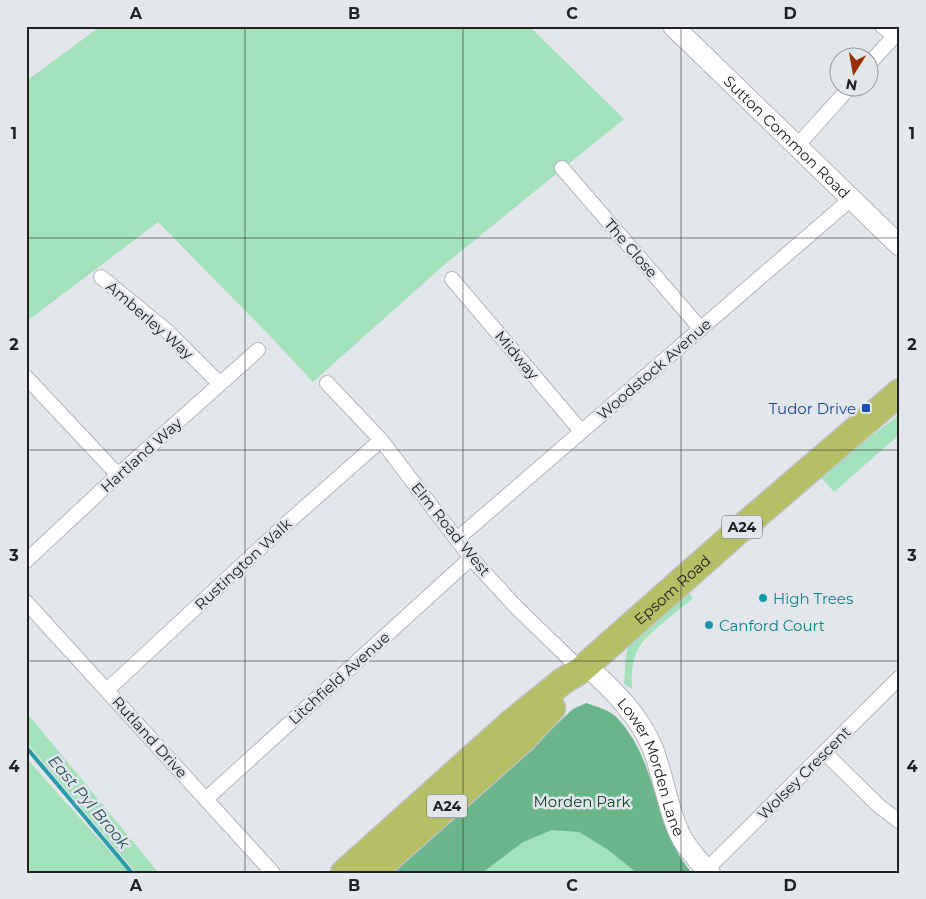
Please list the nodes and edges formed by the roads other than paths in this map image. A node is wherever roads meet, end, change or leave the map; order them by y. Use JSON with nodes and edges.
{"nodes":[{"id":1,"x":673,"y":26,"type":"edge"},
{"id":2,"x":882,"y":26,"type":"edge"},
{"id":3,"x":897,"y":33,"type":"edge"},
{"id":4,"x":878,"y":54,"type":"edge"},
{"id":5,"x":840,"y":98,"type":"edge"},
{"id":6,"x":796,"y":147,"type":"junction"},
{"id":7,"x":562,"y":168,"type":"dead end"},
{"id":8,"x":850,"y":199,"type":"junction"},
{"id":9,"x":900,"y":246,"type":"edge"},
{"id":10,"x":101,"y":277,"type":"dead end"},
{"id":11,"x":452,"y":279,"type":"dead end"},
{"id":12,"x":700,"y":329,"type":"junction"},
{"id":13,"x":258,"y":350,"type":"dead end"},
{"id":14,"x":26,"y":377,"type":"edge"},
{"id":15,"x":328,"y":383,"type":"dead end"},
{"id":16,"x":220,"y":384,"type":"junction"},
{"id":17,"x":900,"y":392,"type":"edge"},
{"id":18,"x":582,"y":431,"type":"junction"},
{"id":19,"x":381,"y":440,"type":"junction"},
{"id":20,"x":118,"y":475,"type":"junction"},
{"id":21,"x":457,"y":539,"type":"junction"},
{"id":22,"x":471,"y":558,"type":"junction"},
{"id":23,"x":26,"y":561,"type":"edge"},
{"id":24,"x":26,"y":602,"type":"edge"},
{"id":25,"x":584,"y":668,"type":"junction"},
{"id":26,"x":900,"y":676,"type":"edge"},
{"id":27,"x":107,"y":690,"type":"junction"},
{"id":28,"x":825,"y":753,"type":"junction"},
{"id":29,"x":206,"y":799,"type":"junction"},
{"id":30,"x":900,"y":822,"type":"edge"},
{"id":31,"x":709,"y":871,"type":"edge"},
{"id":32,"x":273,"y":873,"type":"edge"},
{"id":33,"x":344,"y":873,"type":"edge"},
{"id":34,"x":372,"y":873,"type":"edge"}],
"edges":[{"from":1,"to":6,"type":"main road","name":"Sutton Common Road"},
{"from":2,"to":3,"type":"street"},
{"from":3,"to":4,"type":"street"},
{"from":5,"to":6,"type":"street"},
{"from":6,"to":8,"type":"main road","name":"Sutton Common Road"},
{"from":7,"to":12,"type":"street","name":"The Close"},
{"from":8,"to":9,"type":"main road","name":"Sutton Common Road"},
{"from":8,"to":12,"type":"street","name":"Woodstock Avenue"},
{"from":10,"to":16,"type":"street","name":"Amberley Way"},
{"from":11,"to":18,"type":"street","name":"Midway"},
{"from":12,"to":18,"type":"street","name":"Woodstock Avenue"},
{"from":13,"to":16,"type":"street","name":"Hartland Way"},
{"from":14,"to":20,"type":"street"},
{"from":15,"to":19,"type":"street","name":"Elm Road West"},
{"from":16,"to":20,"type":"street","name":"Hartland Way"},
{"from":17,"to":25,"type":"highway","name":"Epsom Road","number":"A24"},
{"from":18,"to":21,"type":"street","name":"Woodstock Avenue"},
{"from":19,"to":21,"type":"street","name":"Elm Road West"},
{"from":19,"to":27,"type":"street","name":"Rustington Walk"},
{"from":20,"to":23,"type":"street","name":"Hartland Way"},
{"from":21,"to":22,"type":"street","name":"Elm Road West"},
{"from":22,"to":25,"type":"street","name":"Elm Road West"},
{"from":22,"to":29,"type":"street","name":"Litchfield Avenue"},
{"from":24,"to":27,"type":"street","name":"Rutland Drive"},
{"from":25,"to":31,"type":"main road","name":"Lower Morden Lane"},
{"from":25,"to":33,"type":"highway","name":"Epsom Road","number":"A24"},
{"from":25,"to":34,"type":"highway","name":"Epsom Road","number":"A24"},
{"from":26,"to":28,"type":"street","name":"Wolsey Crescent"},
{"from":27,"to":29,"type":"street","name":"Rutland Drive"},
{"from":28,"to":30,"type":"street"},
{"from":28,"to":31,"type":"street","name":"Wolsey Crescent"},
{"from":29,"to":32,"type":"street","name":"Rutland Drive"}]}
